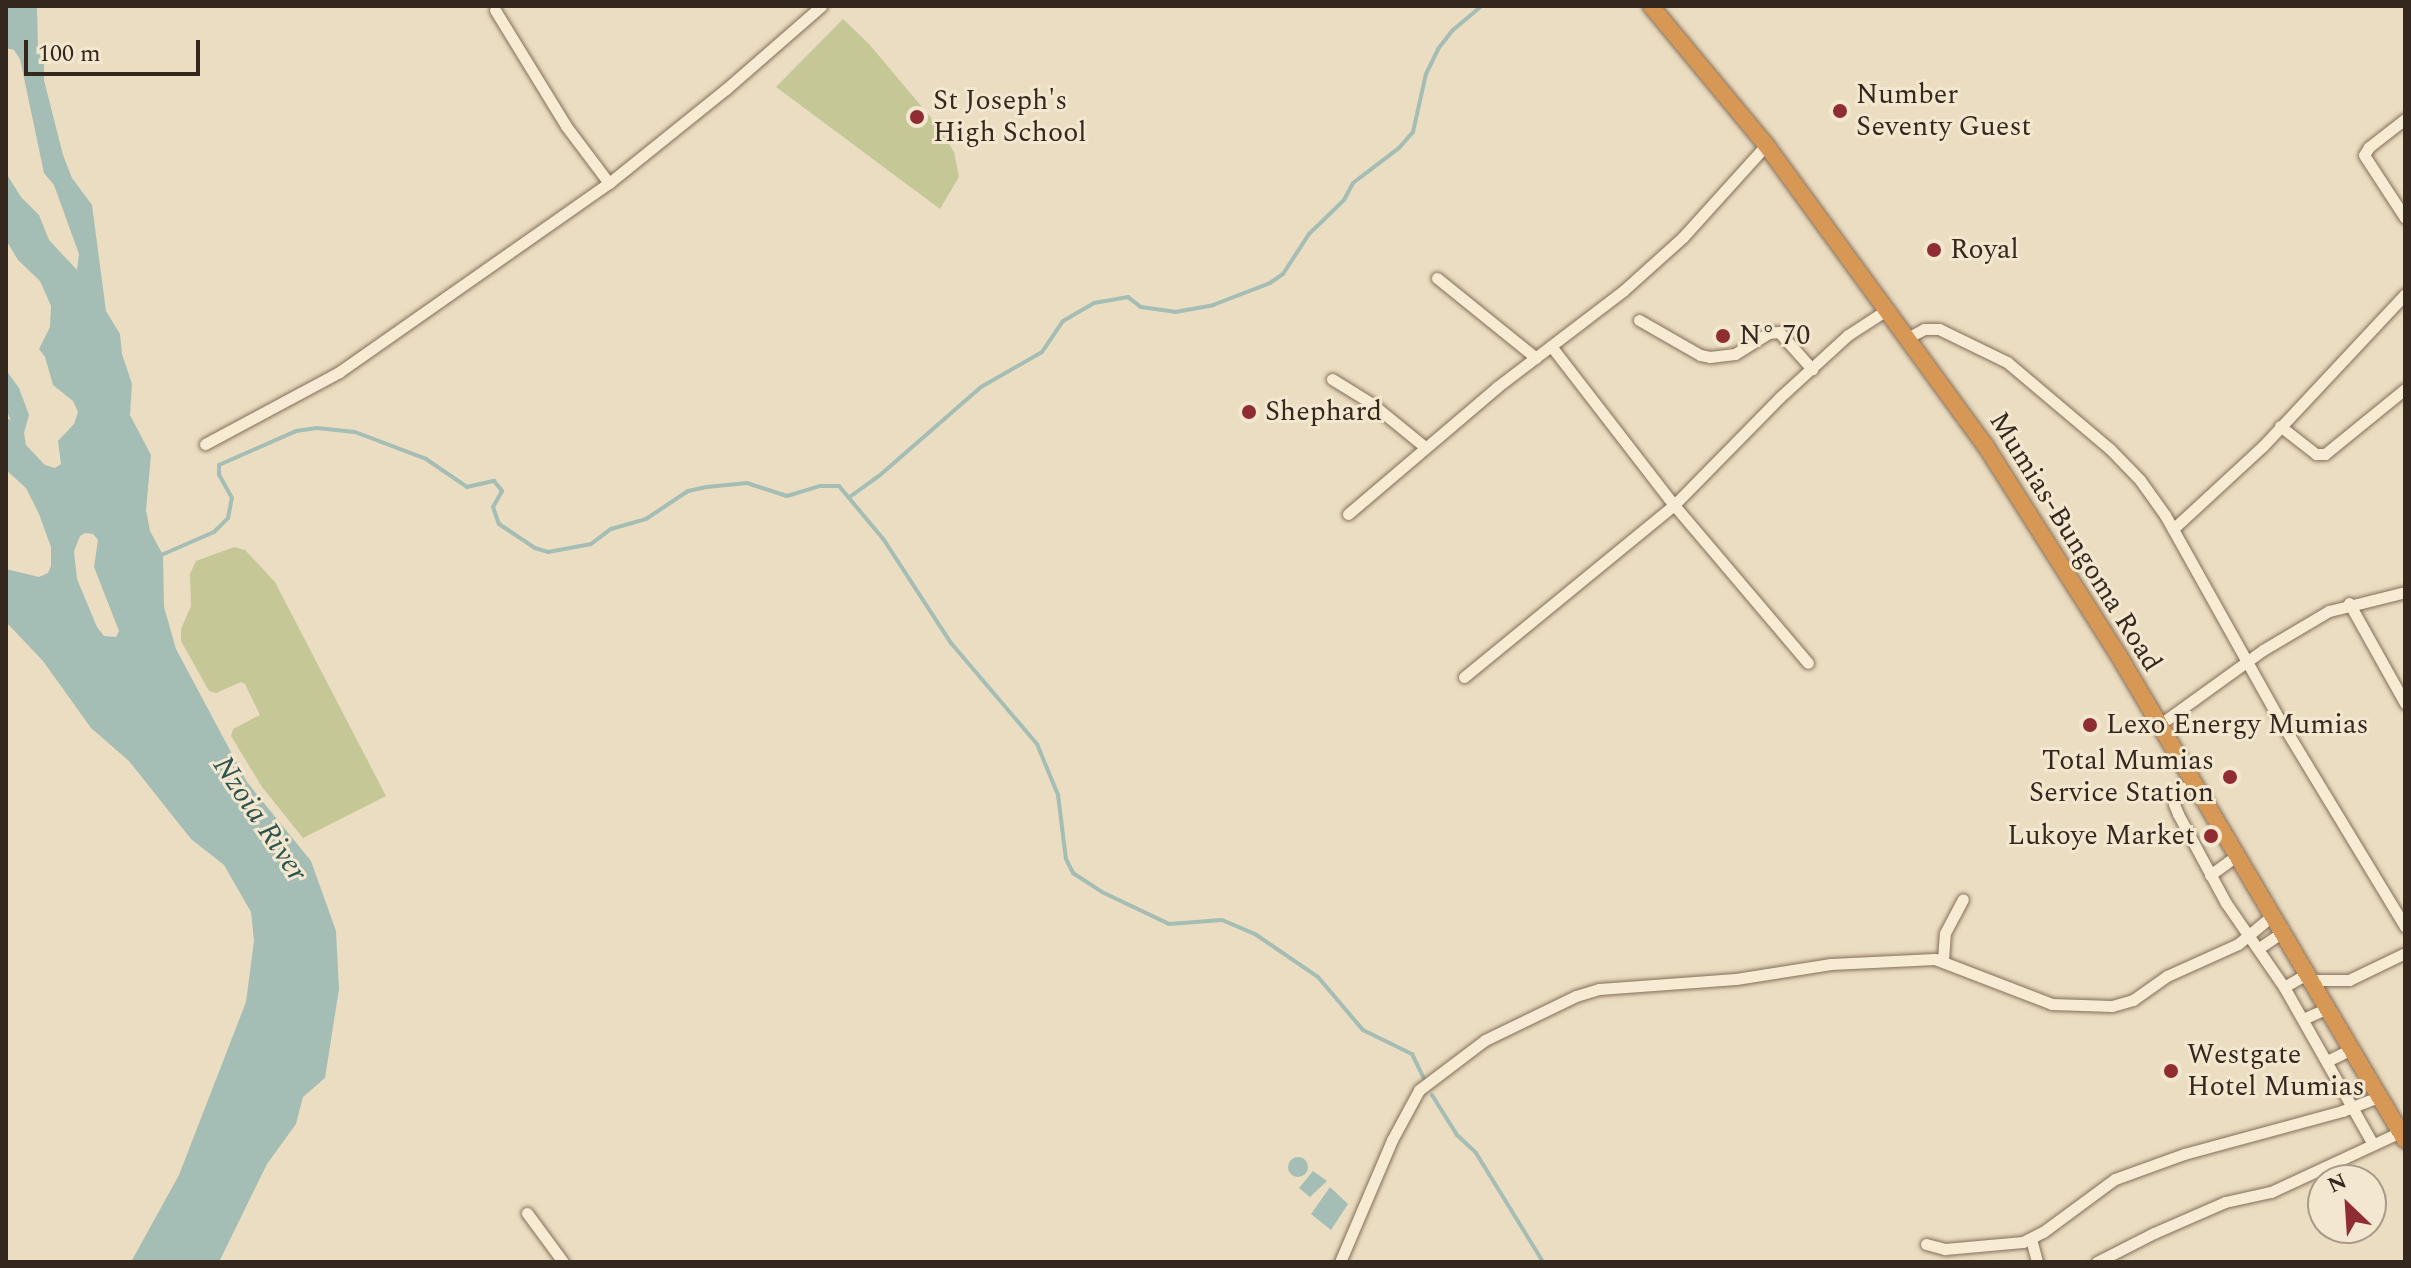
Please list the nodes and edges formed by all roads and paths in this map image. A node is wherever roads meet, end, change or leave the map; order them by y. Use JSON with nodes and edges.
{"nodes":[{"id":1,"x":821,"y":6,"type":"edge"},
{"id":2,"x":1651,"y":6,"type":"edge"},
{"id":3,"x":495,"y":10,"type":"dead end"},
{"id":4,"x":2405,"y":119,"type":"edge"},
{"id":5,"x":1766,"y":145,"type":"junction"},
{"id":6,"x":609,"y":183,"type":"junction"},
{"id":7,"x":2405,"y":218,"type":"edge"},
{"id":8,"x":1437,"y":278,"type":"dead end"},
{"id":9,"x":2405,"y":294,"type":"edge"},
{"id":10,"x":1888,"y":309,"type":"junction"},
{"id":11,"x":1639,"y":320,"type":"dead end"},
{"id":12,"x":1909,"y":337,"type":"junction"},
{"id":13,"x":1551,"y":346,"type":"junction"},
{"id":14,"x":1536,"y":358,"type":"junction"},
{"id":15,"x":1812,"y":369,"type":"junction"},
{"id":16,"x":1332,"y":379,"type":"dead end"},
{"id":17,"x":2405,"y":389,"type":"edge"},
{"id":18,"x":2280,"y":426,"type":"junction"},
{"id":19,"x":205,"y":444,"type":"dead end"},
{"id":20,"x":1425,"y":447,"type":"junction"},
{"id":21,"x":1674,"y":505,"type":"junction"},
{"id":22,"x":1348,"y":514,"type":"dead end"},
{"id":23,"x":2173,"y":529,"type":"junction"},
{"id":24,"x":2405,"y":592,"type":"edge"},
{"id":25,"x":2349,"y":603,"type":"junction"},
{"id":26,"x":2249,"y":662,"type":"junction"},
{"id":27,"x":1808,"y":663,"type":"dead end"},
{"id":28,"x":1464,"y":677,"type":"dead end"},
{"id":29,"x":2405,"y":703,"type":"edge"},
{"id":30,"x":2159,"y":725,"type":"junction"},
{"id":31,"x":2193,"y":781,"type":"junction"},
{"id":32,"x":2238,"y":855,"type":"junction"},
{"id":33,"x":2210,"y":875,"type":"junction"},
{"id":34,"x":1963,"y":899,"type":"dead end"},
{"id":35,"x":2273,"y":915,"type":"junction"},
{"id":36,"x":2405,"y":927,"type":"edge"},
{"id":37,"x":2283,"y":932,"type":"junction"},
{"id":38,"x":2250,"y":935,"type":"junction"},
{"id":39,"x":2259,"y":948,"type":"junction"},
{"id":40,"x":2405,"y":953,"type":"edge"},
{"id":41,"x":1943,"y":960,"type":"junction"},
{"id":42,"x":2310,"y":976,"type":"junction"},
{"id":43,"x":2284,"y":987,"type":"junction"},
{"id":44,"x":2328,"y":1008,"type":"junction"},
{"id":45,"x":2303,"y":1019,"type":"junction"},
{"id":46,"x":2352,"y":1049,"type":"junction"},
{"id":47,"x":2327,"y":1061,"type":"junction"},
{"id":48,"x":2379,"y":1097,"type":"junction"},
{"id":49,"x":2351,"y":1108,"type":"junction"},
{"id":50,"x":2403,"y":1136,"type":"edge"},
{"id":51,"x":2373,"y":1144,"type":"junction"},
{"id":52,"x":527,"y":1213,"type":"dead end"},
{"id":53,"x":2031,"y":1239,"type":"junction"},
{"id":54,"x":1926,"y":1244,"type":"dead end"},
{"id":55,"x":563,"y":1262,"type":"edge"},
{"id":56,"x":1340,"y":1262,"type":"edge"},
{"id":57,"x":2037,"y":1262,"type":"edge"},
{"id":58,"x":2097,"y":1262,"type":"edge"}],
"edges":[{"from":1,"to":6,"type":"street"},
{"from":2,"to":5,"type":"highway","name":"Mumias-Bungoma Road"},
{"from":3,"to":6,"type":"street"},
{"from":4,"to":7,"type":"street"},
{"from":5,"to":10,"type":"highway","name":"Mumias-Bungoma Road"},
{"from":5,"to":13,"type":"street"},
{"from":6,"to":19,"type":"street"},
{"from":8,"to":14,"type":"street"},
{"from":9,"to":18,"type":"street"},
{"from":10,"to":12,"type":"highway","name":"Mumias-Bungoma Road"},
{"from":10,"to":15,"type":"street"},
{"from":11,"to":15,"type":"street"},
{"from":12,"to":23,"type":"street"},
{"from":12,"to":30,"type":"highway","name":"Mumias-Bungoma Road"},
{"from":13,"to":14,"type":"street"},
{"from":13,"to":21,"type":"street"},
{"from":14,"to":20,"type":"street"},
{"from":15,"to":21,"type":"street"},
{"from":16,"to":20,"type":"street"},
{"from":17,"to":18,"type":"street"},
{"from":18,"to":23,"type":"street"},
{"from":20,"to":22,"type":"street"},
{"from":21,"to":27,"type":"street"},
{"from":21,"to":28,"type":"street"},
{"from":23,"to":26,"type":"street"},
{"from":24,"to":25,"type":"street"},
{"from":25,"to":26,"type":"street"},
{"from":25,"to":29,"type":"street"},
{"from":26,"to":30,"type":"street"},
{"from":26,"to":36,"type":"street"},
{"from":30,"to":31,"type":"highway","name":"Mumias-Bungoma Road"},
{"from":31,"to":32,"type":"highway","name":"Mumias-Bungoma Road"},
{"from":31,"to":33,"type":"street"},
{"from":32,"to":33,"type":"street"},
{"from":32,"to":35,"type":"highway","name":"Mumias-Bungoma Road"},
{"from":33,"to":38,"type":"street"},
{"from":34,"to":41,"type":"street"},
{"from":35,"to":37,"type":"highway","name":"Mumias-Bungoma Road"},
{"from":35,"to":38,"type":"street"},
{"from":37,"to":39,"type":"street"},
{"from":37,"to":42,"type":"highway","name":"Mumias-Bungoma Road"},
{"from":38,"to":39,"type":"street"},
{"from":38,"to":41,"type":"street"},
{"from":39,"to":43,"type":"street"},
{"from":40,"to":42,"type":"street"},
{"from":41,"to":56,"type":"street"},
{"from":42,"to":43,"type":"street"},
{"from":42,"to":44,"type":"highway","name":"Mumias-Bungoma Road"},
{"from":43,"to":45,"type":"street"},
{"from":44,"to":45,"type":"street"},
{"from":44,"to":46,"type":"highway","name":"Mumias-Bungoma Road"},
{"from":45,"to":47,"type":"street"},
{"from":46,"to":47,"type":"street"},
{"from":46,"to":48,"type":"highway","name":"Mumias-Bungoma Road"},
{"from":47,"to":49,"type":"street"},
{"from":48,"to":49,"type":"street"},
{"from":48,"to":50,"type":"highway","name":"Mumias-Bungoma Road"},
{"from":49,"to":51,"type":"street"},
{"from":49,"to":53,"type":"street"},
{"from":50,"to":51,"type":"street"},
{"from":51,"to":58,"type":"street"},
{"from":52,"to":55,"type":"street"},
{"from":53,"to":54,"type":"street"},
{"from":53,"to":57,"type":"street"}]}
